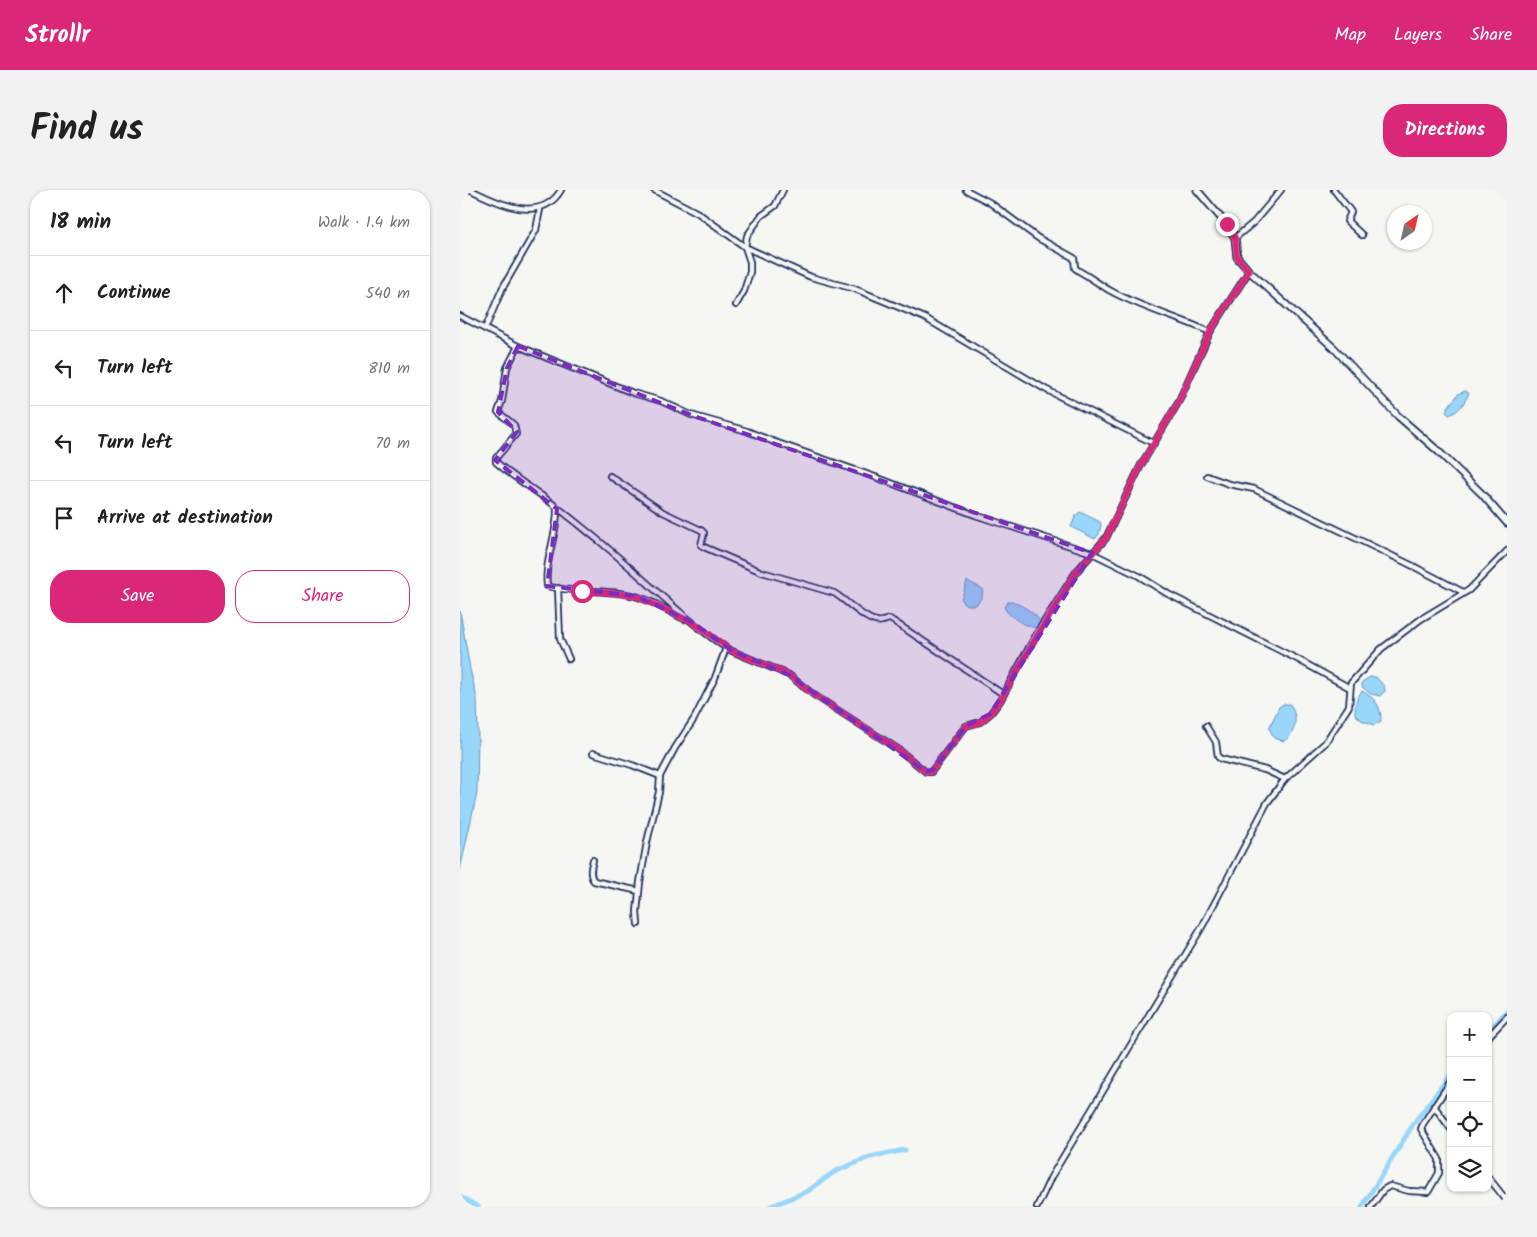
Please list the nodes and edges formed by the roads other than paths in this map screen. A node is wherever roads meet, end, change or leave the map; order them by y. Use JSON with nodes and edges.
{"nodes":[{"id":1,"x":472,"y":190,"type":"edge"},
{"id":2,"x":561,"y":190,"type":"edge"},
{"id":3,"x":654,"y":190,"type":"edge"},
{"id":4,"x":783,"y":190,"type":"edge"},
{"id":5,"x":966,"y":190,"type":"edge"},
{"id":6,"x":1197,"y":190,"type":"edge"},
{"id":7,"x":1281,"y":190,"type":"edge"},
{"id":8,"x":1334,"y":190,"type":"edge"},
{"id":9,"x":540,"y":209,"type":"junction"},
{"id":10,"x":1362,"y":234,"type":"dead end"},
{"id":11,"x":1235,"y":238,"type":"junction"},
{"id":12,"x":745,"y":247,"type":"junction"},
{"id":13,"x":1249,"y":271,"type":"junction"},
{"id":14,"x":736,"y":304,"type":"dead end"},
{"id":15,"x":460,"y":316,"type":"edge"},
{"id":16,"x":485,"y":329,"type":"junction"},
{"id":17,"x":1210,"y":332,"type":"junction"},
{"id":18,"x":518,"y":346,"type":"junction"},
{"id":19,"x":1154,"y":442,"type":"junction"},
{"id":20,"x":610,"y":476,"type":"dead end"},
{"id":21,"x":1207,"y":476,"type":"dead end"},
{"id":22,"x":557,"y":509,"type":"junction"},
{"id":23,"x":1507,"y":523,"type":"edge"},
{"id":24,"x":1507,"y":550,"type":"edge"},
{"id":25,"x":1092,"y":553,"type":"junction"},
{"id":26,"x":558,"y":588,"type":"junction"},
{"id":27,"x":1463,"y":592,"type":"junction"},
{"id":28,"x":692,"y":622,"type":"junction"},
{"id":29,"x":726,"y":648,"type":"junction"},
{"id":30,"x":569,"y":659,"type":"dead end"},
{"id":31,"x":1350,"y":688,"type":"junction"},
{"id":32,"x":1003,"y":694,"type":"junction"},
{"id":33,"x":1206,"y":726,"type":"dead end"},
{"id":34,"x":593,"y":753,"type":"dead end"},
{"id":35,"x":660,"y":776,"type":"junction"},
{"id":36,"x":1286,"y":779,"type":"junction"},
{"id":37,"x":592,"y":860,"type":"dead end"},
{"id":38,"x":639,"y":891,"type":"junction"},
{"id":39,"x":638,"y":924,"type":"dead end"},
{"id":40,"x":1507,"y":1017,"type":"edge"},
{"id":41,"x":1492,"y":1032,"type":"edge"},
{"id":42,"x":1447,"y":1086,"type":"edge"},
{"id":43,"x":1434,"y":1106,"type":"junction"},
{"id":44,"x":1447,"y":1123,"type":"edge"},
{"id":45,"x":1492,"y":1182,"type":"edge"},
{"id":46,"x":1507,"y":1201,"type":"edge"},
{"id":47,"x":1037,"y":1207,"type":"edge"},
{"id":48,"x":1371,"y":1207,"type":"edge"}],
"edges":[{"from":1,"to":9,"type":"street"},
{"from":2,"to":9,"type":"street"},
{"from":3,"to":12,"type":"street"},
{"from":4,"to":12,"type":"street"},
{"from":5,"to":17,"type":"street"},
{"from":6,"to":11,"type":"street"},
{"from":7,"to":11,"type":"street"},
{"from":8,"to":10,"type":"street"},
{"from":9,"to":16,"type":"street"},
{"from":11,"to":13,"type":"street"},
{"from":12,"to":14,"type":"street"},
{"from":12,"to":19,"type":"street"},
{"from":13,"to":17,"type":"street"},
{"from":13,"to":23,"type":"street"},
{"from":15,"to":16,"type":"street"},
{"from":16,"to":18,"type":"street"},
{"from":17,"to":19,"type":"street"},
{"from":18,"to":22,"type":"street"},
{"from":18,"to":25,"type":"street"},
{"from":19,"to":25,"type":"street"},
{"from":20,"to":32,"type":"street"},
{"from":21,"to":27,"type":"street"},
{"from":22,"to":26,"type":"street"},
{"from":22,"to":28,"type":"street"},
{"from":24,"to":27,"type":"street"},
{"from":25,"to":31,"type":"street"},
{"from":25,"to":32,"type":"street"},
{"from":26,"to":28,"type":"street"},
{"from":26,"to":30,"type":"street"},
{"from":27,"to":31,"type":"street"},
{"from":28,"to":29,"type":"street"},
{"from":29,"to":32,"type":"street"},
{"from":29,"to":35,"type":"street"},
{"from":31,"to":36,"type":"street"},
{"from":33,"to":36,"type":"street"},
{"from":34,"to":35,"type":"street"},
{"from":35,"to":38,"type":"street"},
{"from":36,"to":47,"type":"street"},
{"from":37,"to":38,"type":"street"},
{"from":38,"to":39,"type":"street"},
{"from":40,"to":41,"type":"street"},
{"from":42,"to":43,"type":"street"},
{"from":43,"to":44,"type":"street"},
{"from":43,"to":48,"type":"street"},
{"from":45,"to":46,"type":"street"}]}
